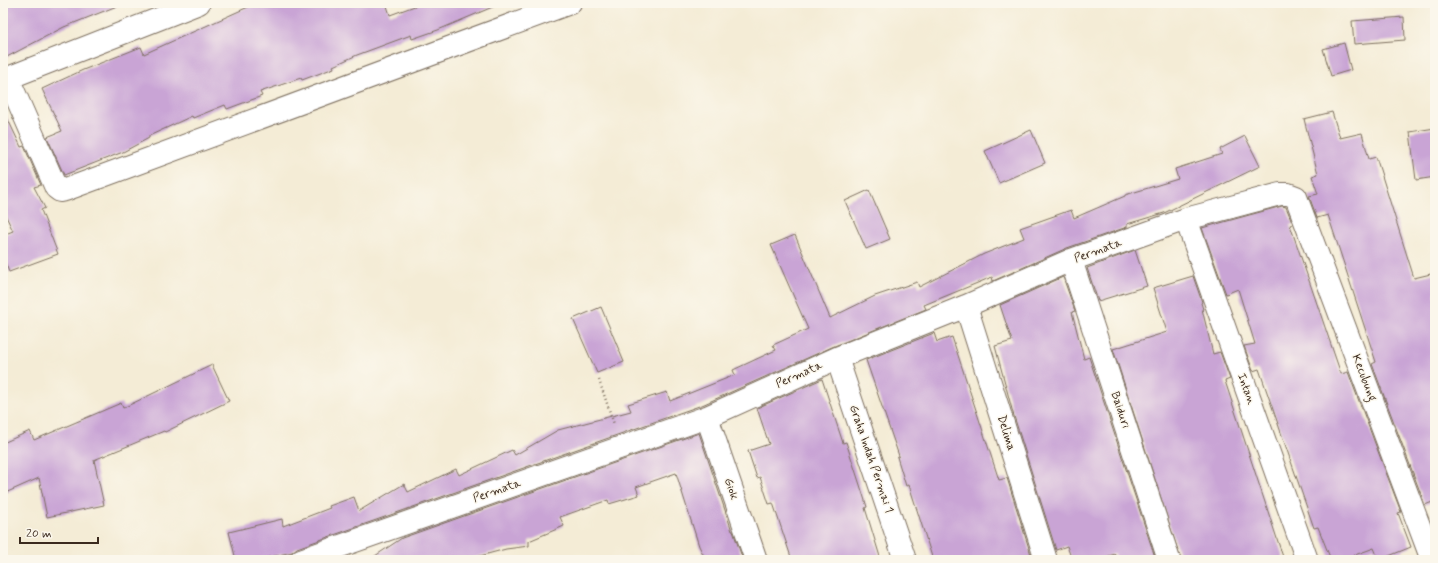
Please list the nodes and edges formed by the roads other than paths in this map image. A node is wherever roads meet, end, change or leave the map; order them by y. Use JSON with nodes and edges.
{"nodes":[{"id":1,"x":199,"y":3,"type":"edge"},
{"id":2,"x":570,"y":3,"type":"edge"},
{"id":3,"x":5,"y":79,"type":"edge"},
{"id":4,"x":1296,"y":197,"type":"joint"},
{"id":5,"x":1186,"y":219,"type":"junction"},
{"id":6,"x":1071,"y":260,"type":"junction"},
{"id":7,"x":966,"y":306,"type":"junction"},
{"id":8,"x":837,"y":358,"type":"junction"},
{"id":9,"x":706,"y":417,"type":"junction"},
{"id":10,"x":301,"y":560,"type":"edge"},
{"id":11,"x":756,"y":560,"type":"edge"},
{"id":12,"x":905,"y":560,"type":"edge"},
{"id":13,"x":1046,"y":560,"type":"edge"},
{"id":14,"x":1169,"y":560,"type":"edge"},
{"id":15,"x":1307,"y":560,"type":"edge"},
{"id":16,"x":1432,"y":560,"type":"edge"}],
"edges":[{"from":1,"to":3,"type":"street"},
{"from":2,"to":3,"type":"street"},
{"from":4,"to":5,"type":"street","name":"Permata"},
{"from":4,"to":16,"type":"street","name":"Kecubung"},
{"from":5,"to":6,"type":"street","name":"Permata"},
{"from":5,"to":15,"type":"street","name":"Intan"},
{"from":6,"to":7,"type":"street","name":"Permata"},
{"from":6,"to":14,"type":"street","name":"Baiduri"},
{"from":7,"to":8,"type":"street","name":"Permata"},
{"from":7,"to":13,"type":"street","name":"Delima"},
{"from":8,"to":9,"type":"street","name":"Permata"},
{"from":8,"to":12,"type":"street","name":"Graha Indah Permai 1"},
{"from":9,"to":10,"type":"street","name":"Permata"},
{"from":9,"to":11,"type":"street","name":"Giok"}]}
